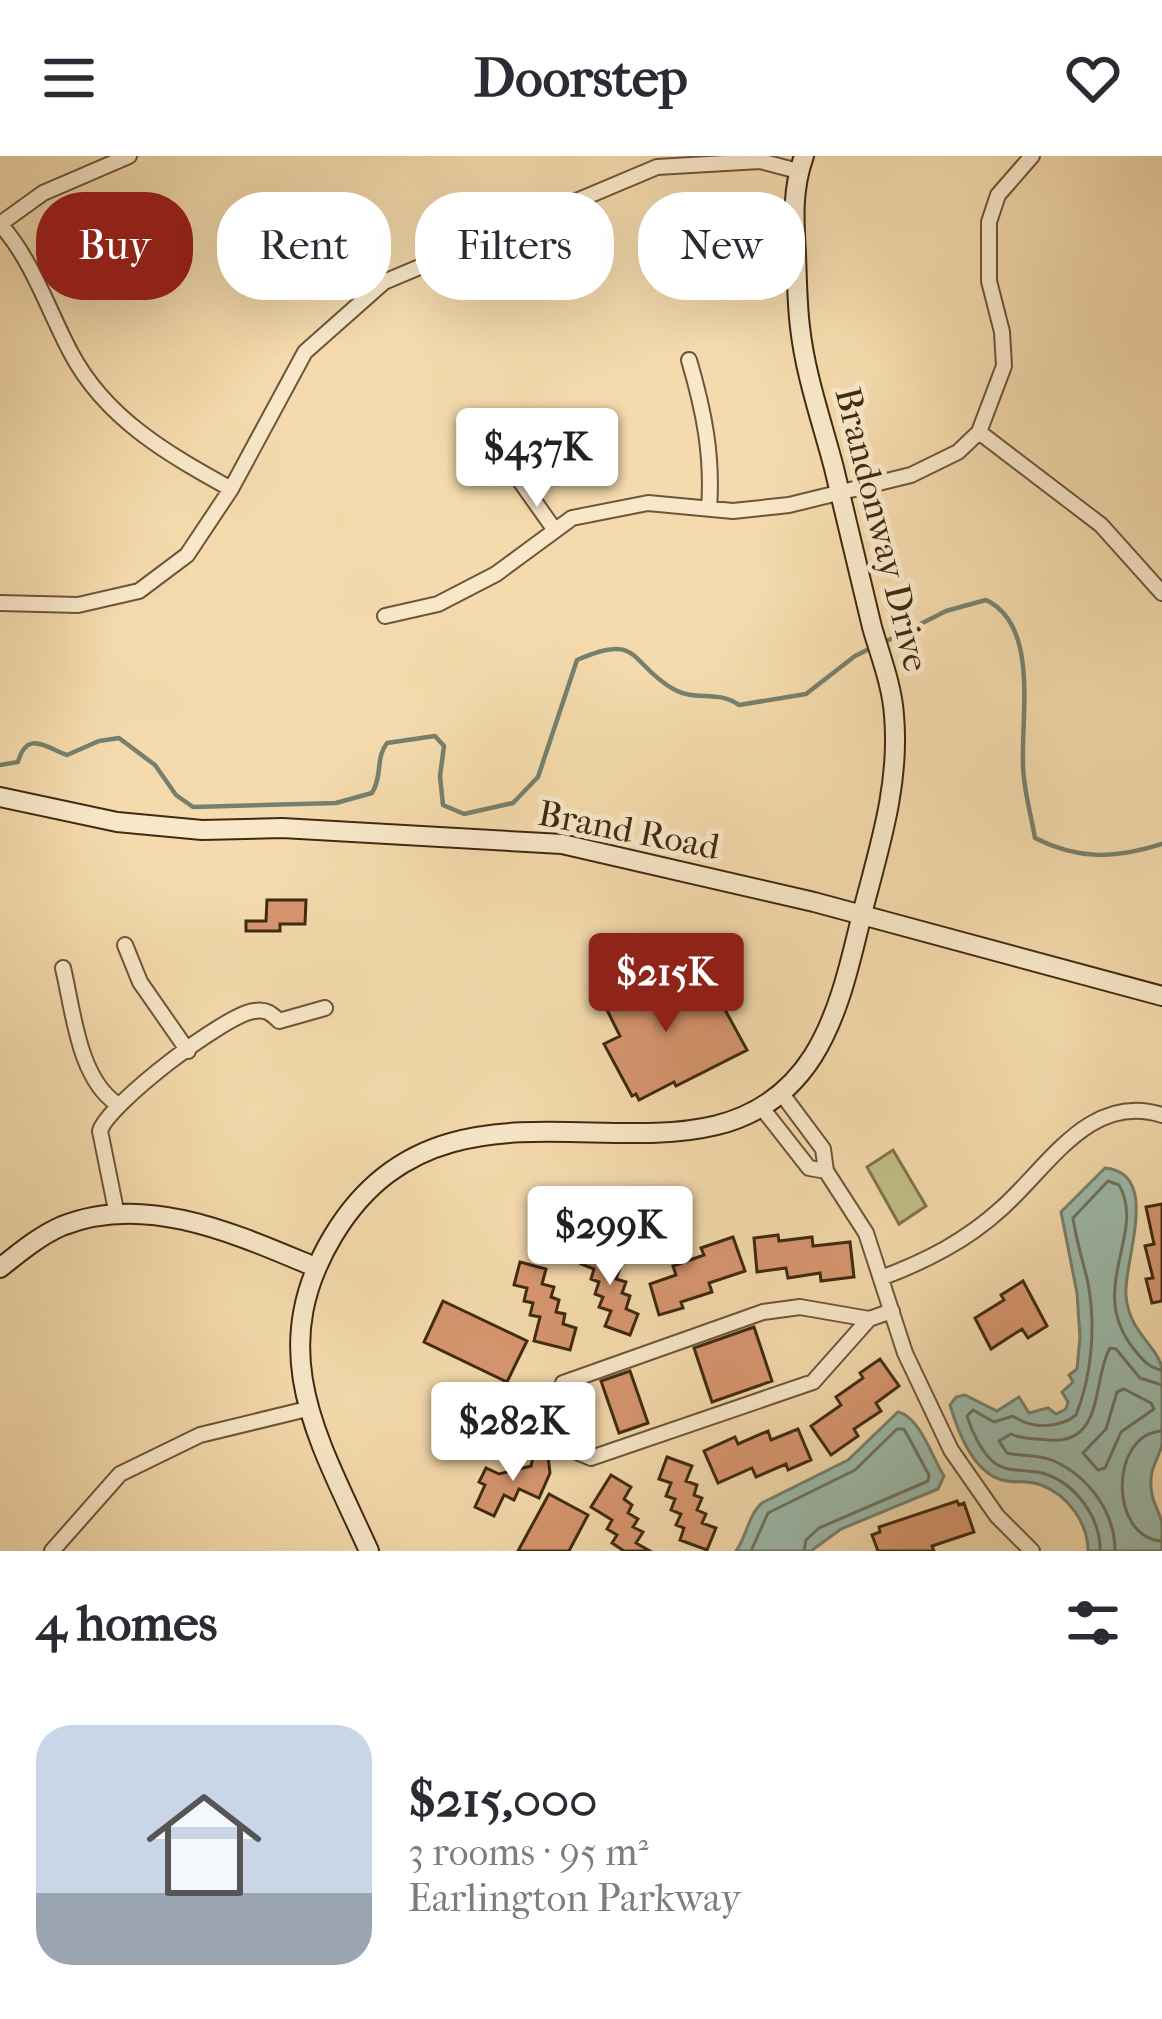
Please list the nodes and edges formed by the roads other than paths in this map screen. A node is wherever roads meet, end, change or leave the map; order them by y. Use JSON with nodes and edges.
{"nodes":[{"id":1,"x":129,"y":156,"type":"edge"},
{"id":2,"x":1032,"y":156,"type":"edge"},
{"id":3,"x":801,"y":164,"type":"edge"},
{"id":4,"x":0,"y":224,"type":"edge"},
{"id":5,"x":688,"y":360,"type":"dead end"},
{"id":6,"x":979,"y":432,"type":"junction"},
{"id":7,"x":499,"y":451,"type":"dead end"},
{"id":8,"x":231,"y":489,"type":"junction"},
{"id":9,"x":840,"y":493,"type":"junction"},
{"id":10,"x":709,"y":508,"type":"junction"},
{"id":11,"x":554,"y":529,"type":"junction"},
{"id":12,"x":1162,"y":593,"type":"edge"},
{"id":13,"x":0,"y":603,"type":"edge"},
{"id":14,"x":385,"y":616,"type":"dead end"},
{"id":15,"x":0,"y":797,"type":"edge"},
{"id":16,"x":862,"y":916,"type":"junction"},
{"id":17,"x":125,"y":945,"type":"dead end"},
{"id":18,"x":63,"y":968,"type":"dead end"},
{"id":19,"x":1162,"y":996,"type":"edge"},
{"id":20,"x":325,"y":1008,"type":"dead end"},
{"id":21,"x":188,"y":1051,"type":"junction"},
{"id":22,"x":782,"y":1094,"type":"junction"},
{"id":23,"x":117,"y":1103,"type":"junction"},
{"id":24,"x":762,"y":1108,"type":"junction"},
{"id":25,"x":1162,"y":1115,"type":"edge"},
{"id":26,"x":826,"y":1171,"type":"junction"},
{"id":27,"x":117,"y":1215,"type":"junction"},
{"id":28,"x":315,"y":1267,"type":"junction"},
{"id":29,"x":0,"y":1268,"type":"edge"},
{"id":30,"x":881,"y":1278,"type":"junction"},
{"id":31,"x":892,"y":1311,"type":"junction"},
{"id":32,"x":868,"y":1319,"type":"junction"},
{"id":33,"x":307,"y":1409,"type":"junction"},
{"id":34,"x":1026,"y":1545,"type":"edge"},
{"id":35,"x":52,"y":1551,"type":"edge"},
{"id":36,"x":369,"y":1551,"type":"edge"},
{"id":37,"x":1007,"y":1551,"type":"edge"}],
"edges":[{"from":1,"to":4,"type":"street"},
{"from":2,"to":6,"type":"street"},
{"from":3,"to":8,"type":"street"},
{"from":3,"to":9,"type":"street","name":"Brandonway Drive"},
{"from":4,"to":8,"type":"street"},
{"from":5,"to":10,"type":"street"},
{"from":6,"to":9,"type":"street"},
{"from":6,"to":12,"type":"street"},
{"from":7,"to":11,"type":"street"},
{"from":8,"to":13,"type":"street"},
{"from":9,"to":10,"type":"street"},
{"from":9,"to":16,"type":"street","name":"Brandonway Drive"},
{"from":10,"to":11,"type":"street"},
{"from":11,"to":14,"type":"street"},
{"from":15,"to":16,"type":"street","name":"Brand Road"},
{"from":16,"to":19,"type":"street","name":"Brand Road"},
{"from":16,"to":22,"type":"street","name":"Brandonway Drive"},
{"from":17,"to":21,"type":"street"},
{"from":18,"to":23,"type":"street"},
{"from":20,"to":21,"type":"street"},
{"from":21,"to":23,"type":"street"},
{"from":22,"to":24,"type":"street","name":"Brandonway Drive"},
{"from":22,"to":26,"type":"street"},
{"from":23,"to":27,"type":"street"},
{"from":24,"to":26,"type":"street"},
{"from":24,"to":28,"type":"street","name":"Brandonway Drive"},
{"from":25,"to":30,"type":"street"},
{"from":26,"to":30,"type":"street"},
{"from":27,"to":28,"type":"street"},
{"from":27,"to":29,"type":"street"},
{"from":28,"to":33,"type":"street","name":"Brandonway Drive"},
{"from":30,"to":31,"type":"street"},
{"from":31,"to":32,"type":"street"},
{"from":31,"to":34,"type":"street"},
{"from":32,"to":32,"type":"street"},
{"from":33,"to":35,"type":"street"},
{"from":33,"to":36,"type":"street","name":"Brandonway Drive"},
{"from":34,"to":37,"type":"street"}]}
